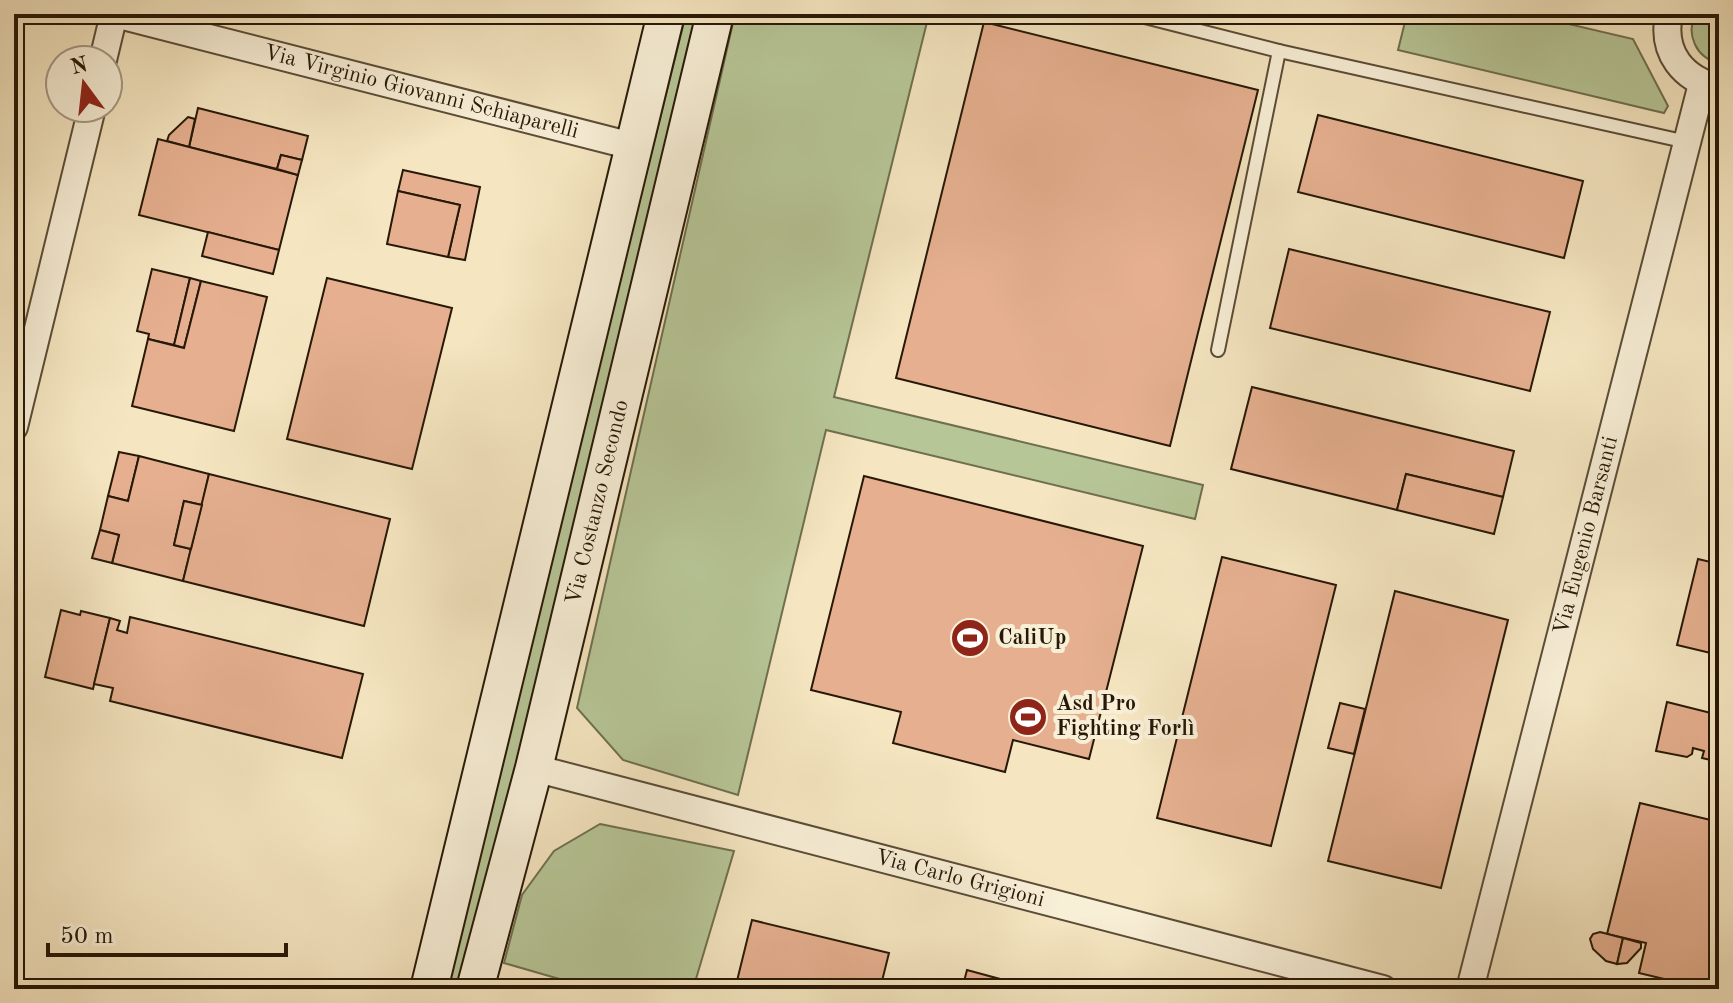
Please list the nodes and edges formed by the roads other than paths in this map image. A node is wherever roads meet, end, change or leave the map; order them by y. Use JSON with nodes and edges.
{"nodes":[{"id":1,"x":115,"y":14,"type":"edge"},
{"id":2,"x":666,"y":14,"type":"edge"},
{"id":3,"x":715,"y":14,"type":"edge"},
{"id":4,"x":1133,"y":14,"type":"edge"},
{"id":5,"x":1669,"y":14,"type":"edge"},
{"id":6,"x":107,"y":44,"type":"edge"},
{"id":7,"x":1279,"y":51,"type":"junction"},
{"id":8,"x":1711,"y":86,"type":"edge"},
{"id":9,"x":88,"y":124,"type":"edge"},
{"id":10,"x":1687,"y":142,"type":"junction"},
{"id":11,"x":632,"y":146,"type":"junction"},
{"id":12,"x":1218,"y":350,"type":"dead end"},
{"id":13,"x":14,"y":427,"type":"edge"},
{"id":14,"x":534,"y":768,"type":"junction"},
{"id":15,"x":480,"y":988,"type":"edge"},
{"id":16,"x":429,"y":989,"type":"edge"},
{"id":17,"x":1383,"y":989,"type":"edge"},
{"id":18,"x":1470,"y":989,"type":"edge"}],
"edges":[{"from":1,"to":6,"type":"street"},
{"from":1,"to":11,"type":"street","name":"Via Virginio Giovanni Schiaparelli"},
{"from":2,"to":11,"type":"street"},
{"from":3,"to":14,"type":"street","name":"Via Costanzo Secondo"},
{"from":4,"to":7,"type":"lane"},
{"from":5,"to":8,"type":"street"},
{"from":7,"to":10,"type":"lane"},
{"from":7,"to":12,"type":"lane"},
{"from":8,"to":10,"type":"street","name":"Via Eugenio Barsanti"},
{"from":9,"to":13,"type":"street"},
{"from":10,"to":18,"type":"street","name":"Via Eugenio Barsanti"},
{"from":11,"to":16,"type":"street"},
{"from":14,"to":15,"type":"street","name":"Via Costanzo Secondo"},
{"from":14,"to":17,"type":"street","name":"Via Carlo Grigioni"}]}
